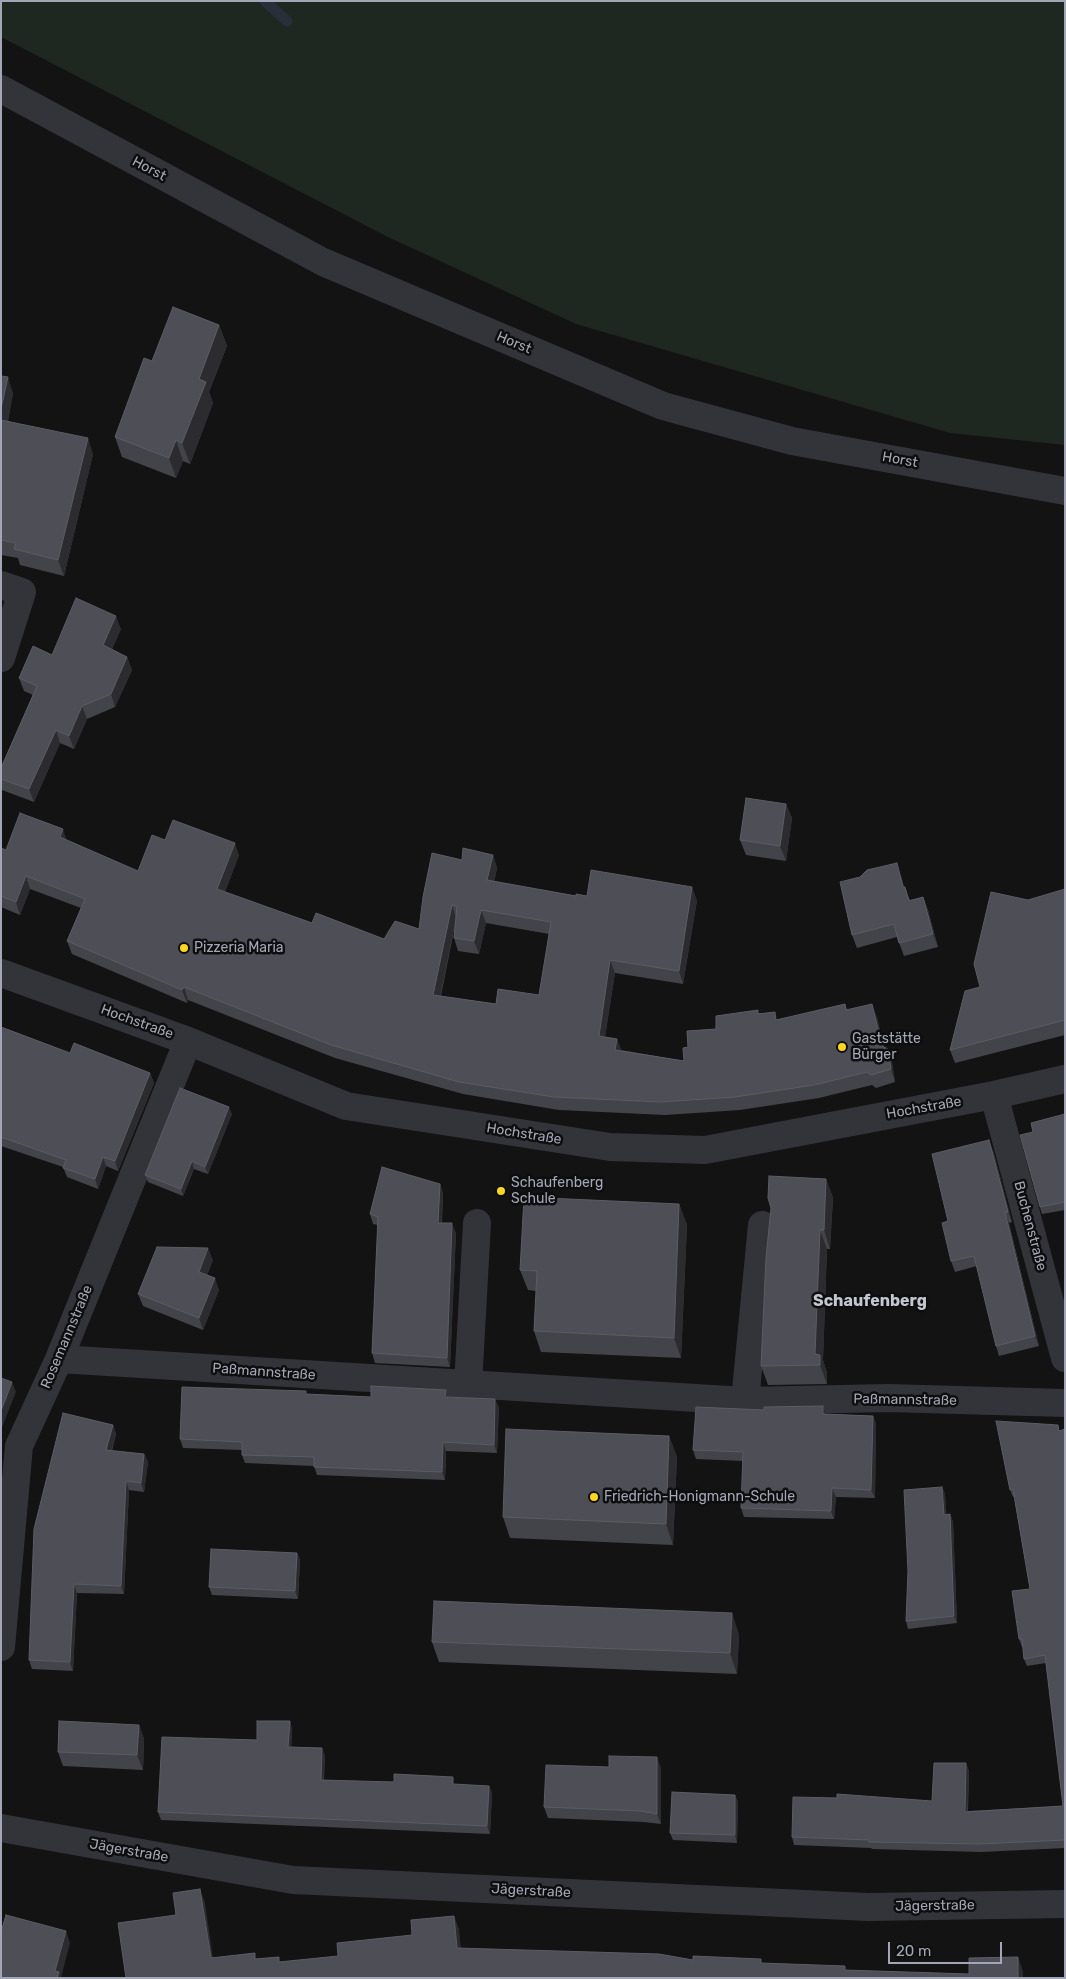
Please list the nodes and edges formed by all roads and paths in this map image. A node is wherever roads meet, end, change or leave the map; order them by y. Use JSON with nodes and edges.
{"nodes":[{"id":1,"x":1,"y":89,"type":"edge"},
{"id":2,"x":1065,"y":491,"type":"edge"},
{"id":3,"x":1,"y":585,"type":"edge"},
{"id":4,"x":1,"y":658,"type":"edge"},
{"id":5,"x":1,"y":973,"type":"edge"},
{"id":6,"x":188,"y":1041,"type":"junction"},
{"id":7,"x":1065,"y":1079,"type":"edge"},
{"id":8,"x":994,"y":1095,"type":"junction"},
{"id":9,"x":477,"y":1223,"type":"dead end"},
{"id":10,"x":762,"y":1225,"type":"dead end"},
{"id":11,"x":1065,"y":1358,"type":"edge"},
{"id":12,"x":60,"y":1359,"type":"junction"},
{"id":13,"x":468,"y":1385,"type":"junction"},
{"id":14,"x":745,"y":1401,"type":"junction"},
{"id":15,"x":1065,"y":1403,"type":"edge"},
{"id":16,"x":1,"y":1647,"type":"edge"},
{"id":17,"x":1,"y":1828,"type":"edge"},
{"id":18,"x":1065,"y":1904,"type":"edge"}],
"edges":[{"from":1,"to":2,"type":"street","name":"Horst"},
{"from":3,"to":4,"type":"street"},
{"from":5,"to":6,"type":"street","name":"Hochstraße"},
{"from":6,"to":8,"type":"street","name":"Hochstraße"},
{"from":6,"to":12,"type":"street","name":"Rosemannstraße"},
{"from":7,"to":8,"type":"street","name":"Hochstraße"},
{"from":8,"to":11,"type":"street","name":"Buchenstraße"},
{"from":9,"to":13,"type":"street"},
{"from":10,"to":14,"type":"street"},
{"from":12,"to":13,"type":"street","name":"Paßmannstraße"},
{"from":12,"to":16,"type":"street","name":"Rosemannstraße"},
{"from":13,"to":14,"type":"street","name":"Paßmannstraße"},
{"from":14,"to":15,"type":"street","name":"Paßmannstraße"},
{"from":17,"to":18,"type":"street","name":"Jägerstraße"}]}
